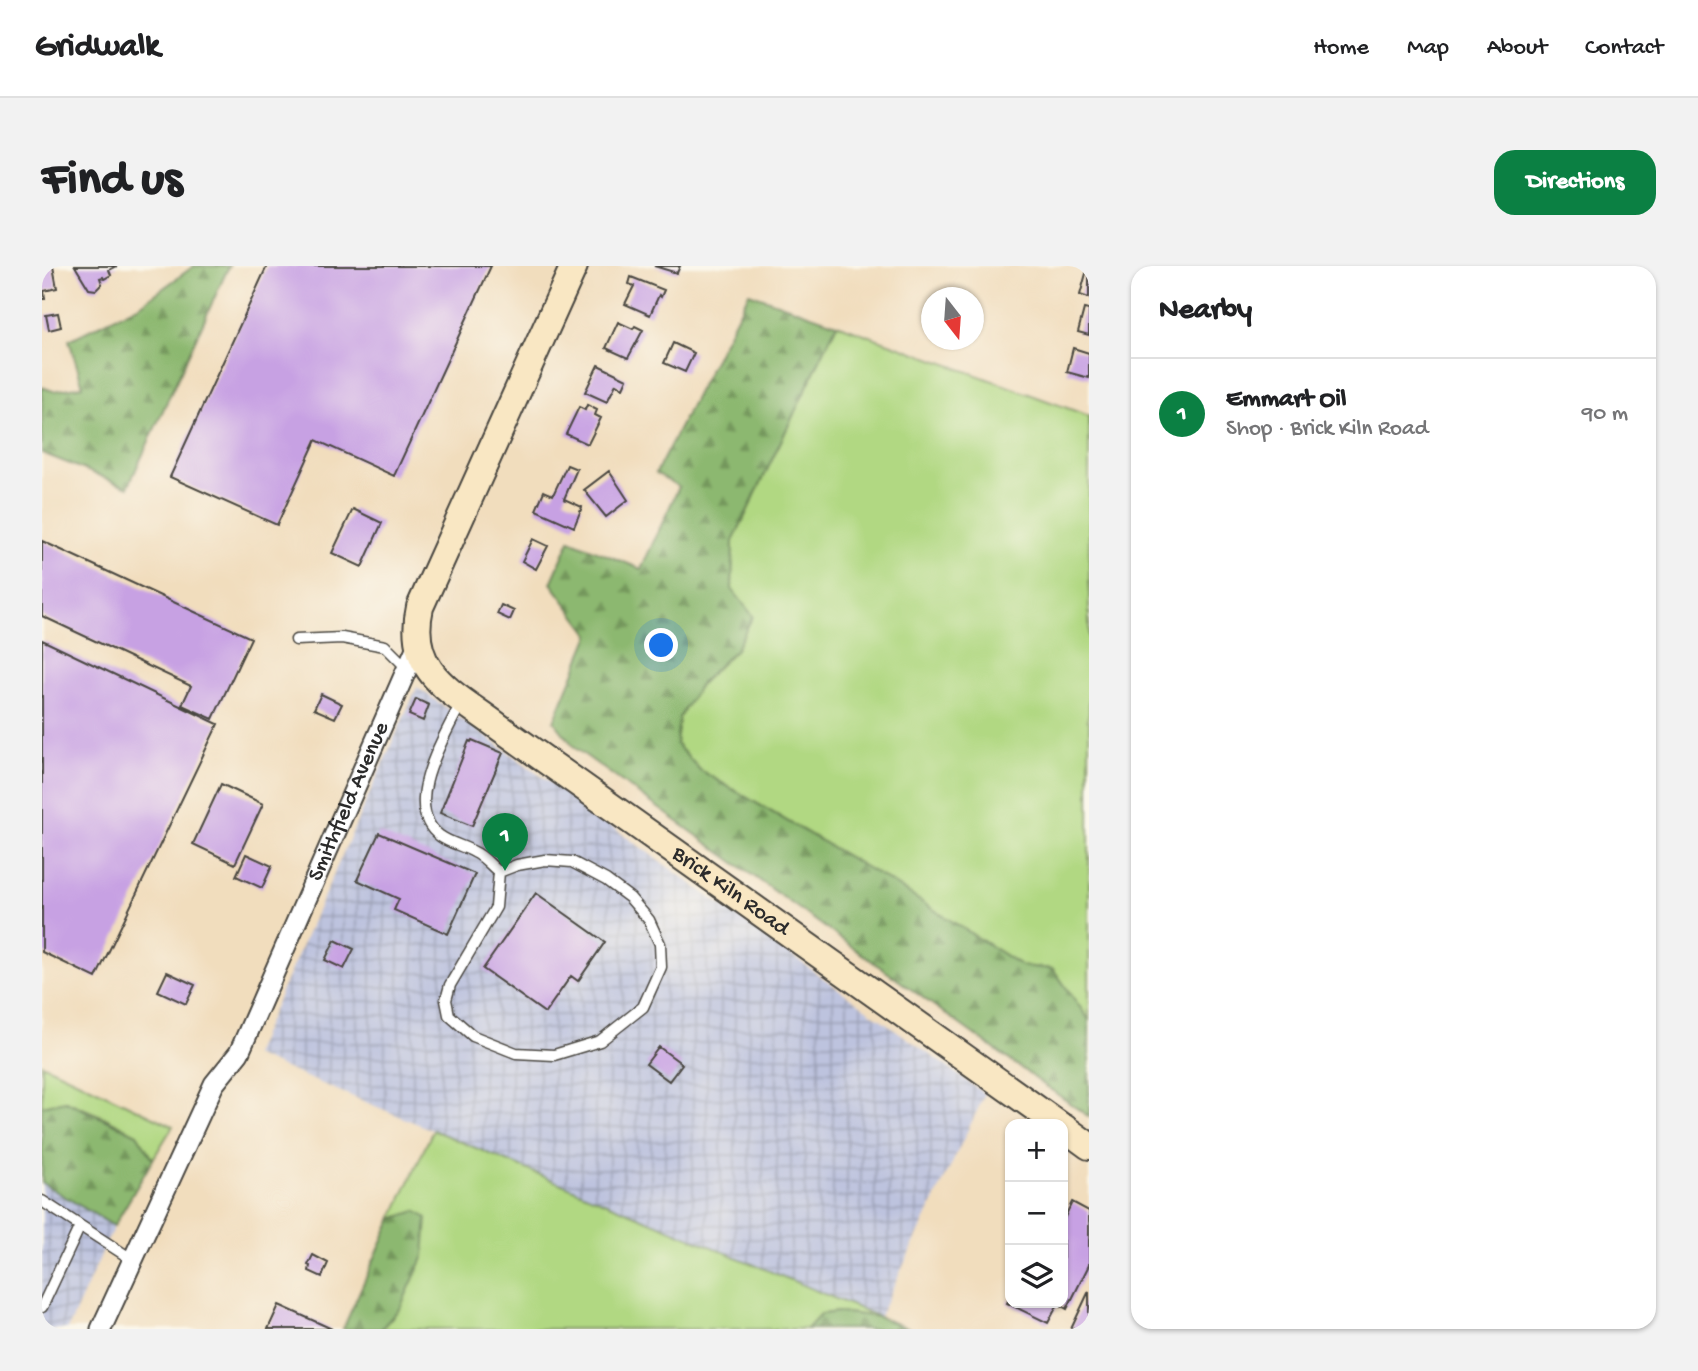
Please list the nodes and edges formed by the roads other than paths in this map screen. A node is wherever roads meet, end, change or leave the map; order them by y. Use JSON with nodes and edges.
{"nodes":[{"id":1,"x":573,"y":266,"type":"edge"},
{"id":2,"x":296,"y":640,"type":"dead end"},
{"id":3,"x":412,"y":657,"type":"junction"},
{"id":4,"x":463,"y":700,"type":"junction"},
{"id":5,"x":499,"y":873,"type":"junction"},
{"id":6,"x":1051,"y":1119,"type":"edge"},
{"id":7,"x":1068,"y":1131,"type":"edge"},
{"id":8,"x":1089,"y":1146,"type":"edge"},
{"id":9,"x":42,"y":1201,"type":"edge"},
{"id":10,"x":80,"y":1226,"type":"junction"},
{"id":11,"x":133,"y":1260,"type":"junction"},
{"id":12,"x":42,"y":1307,"type":"edge"},
{"id":13,"x":101,"y":1329,"type":"edge"}],
"edges":[{"from":1,"to":3,"type":"street","name":"Smithfield Avenue"},
{"from":2,"to":3,"type":"lane"},
{"from":3,"to":4,"type":"street","name":"Brick Kiln Road"},
{"from":3,"to":11,"type":"street","name":"Smithfield Avenue"},
{"from":4,"to":5,"type":"lane"},
{"from":4,"to":6,"type":"street","name":"Brick Kiln Road"},
{"from":5,"to":5,"type":"lane"},
{"from":7,"to":8,"type":"street"},
{"from":9,"to":10,"type":"lane"},
{"from":10,"to":11,"type":"lane"},
{"from":10,"to":12,"type":"lane"},
{"from":11,"to":13,"type":"street","name":"Smithfield Avenue"}]}
